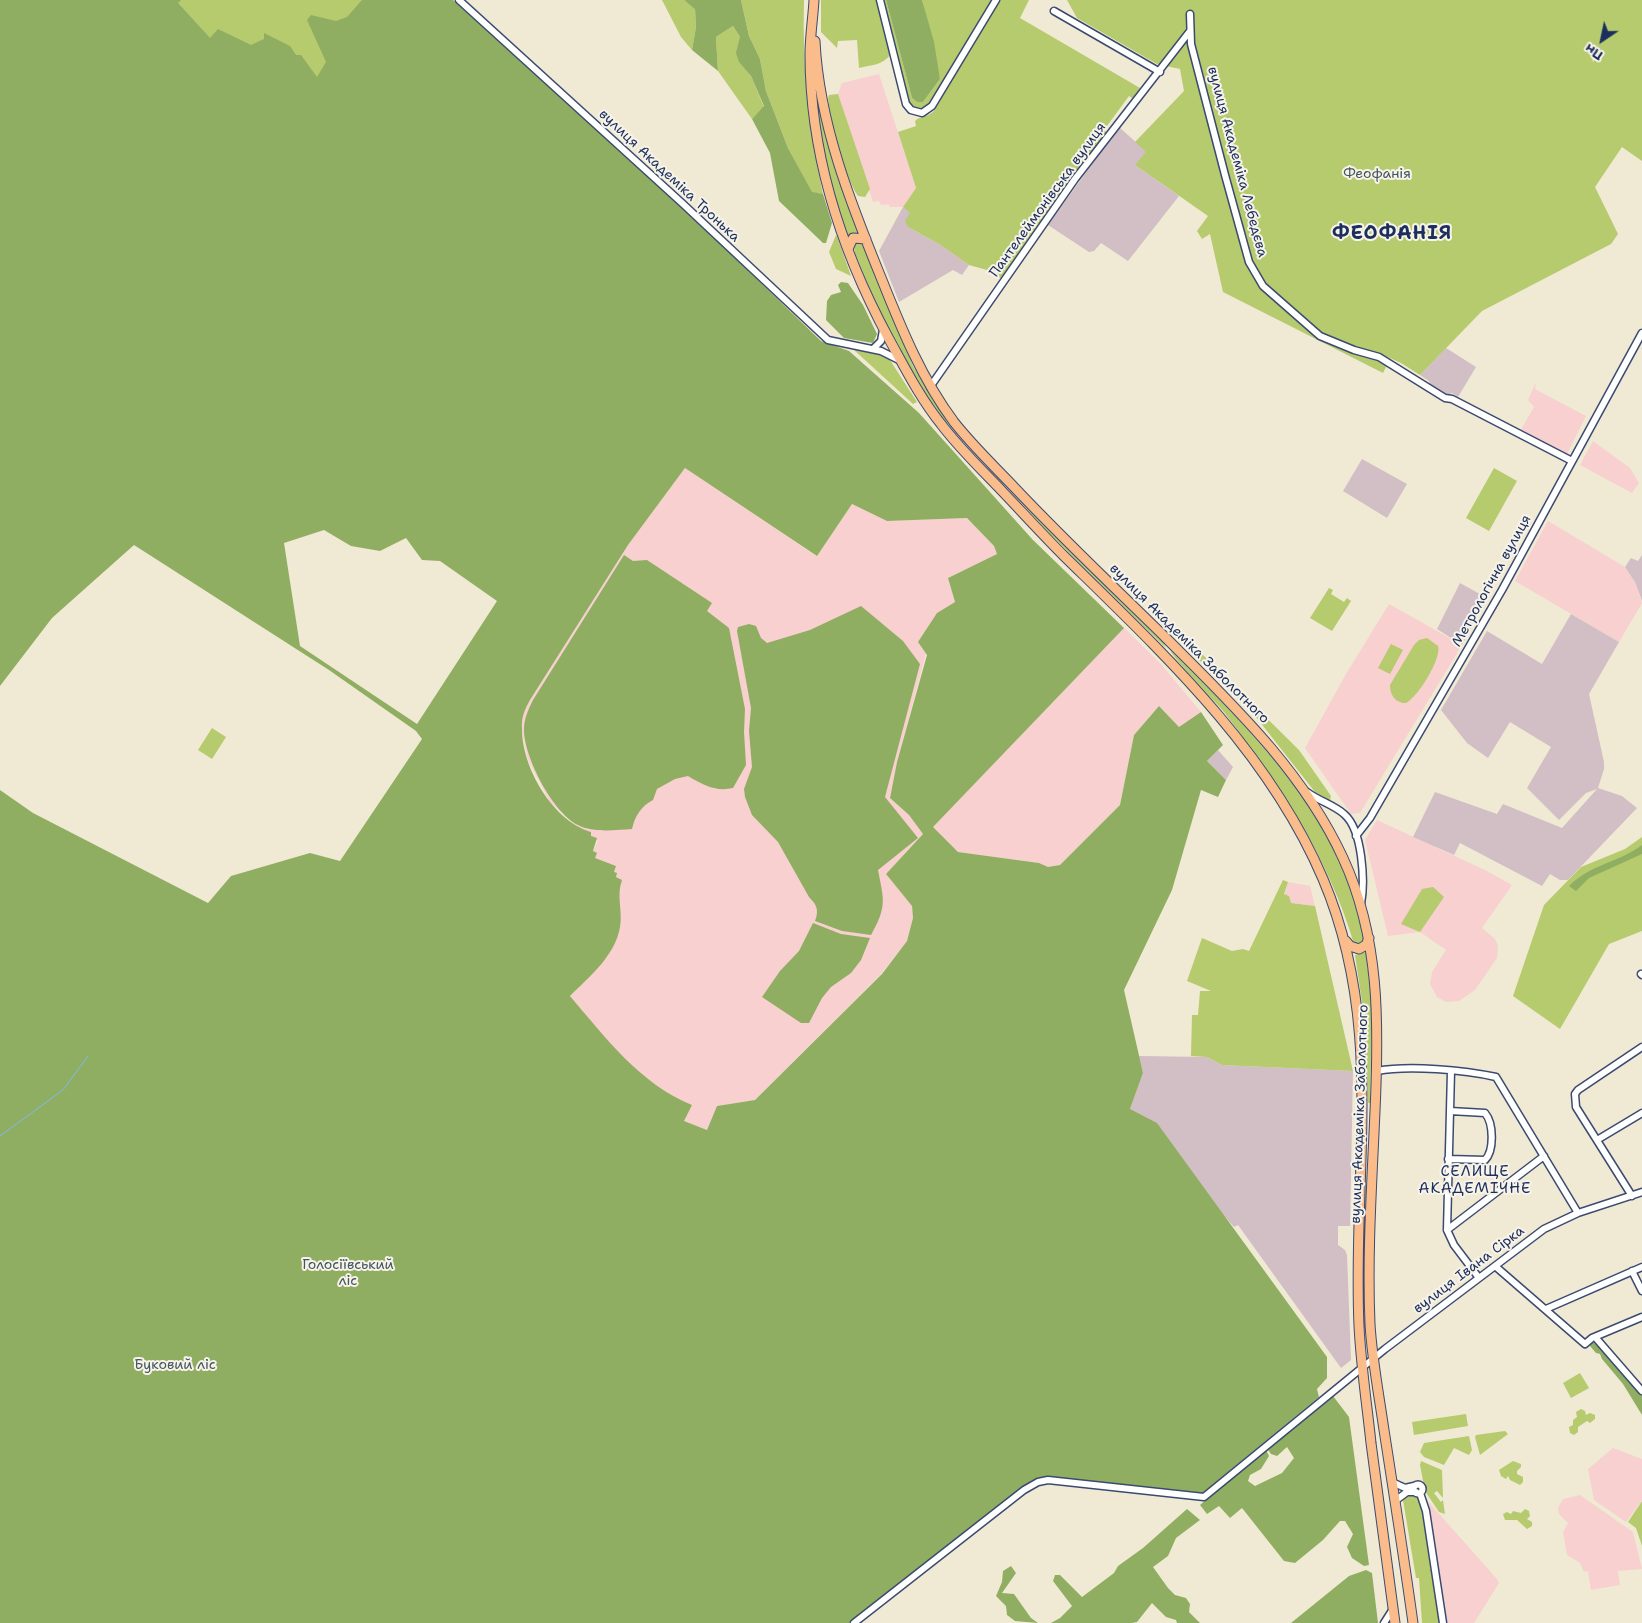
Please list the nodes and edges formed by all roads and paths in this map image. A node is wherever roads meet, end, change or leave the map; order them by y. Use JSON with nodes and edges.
{"nodes":[{"id":1,"x":459,"y":0,"type":"edge"},
{"id":2,"x":814,"y":0,"type":"edge"},
{"id":3,"x":880,"y":0,"type":"edge"},
{"id":4,"x":996,"y":0,"type":"edge"},
{"id":5,"x":1054,"y":11,"type":"dead end"},
{"id":6,"x":1190,"y":14,"type":"dead end"},
{"id":7,"x":812,"y":21,"type":"junction"},
{"id":8,"x":1190,"y":31,"type":"junction"},
{"id":9,"x":1160,"y":72,"type":"junction"},
{"id":10,"x":866,"y":239,"type":"junction"},
{"id":11,"x":848,"y":249,"type":"junction"},
{"id":12,"x":883,"y":328,"type":"junction"},
{"id":13,"x":1642,"y":333,"type":"edge"},
{"id":14,"x":873,"y":349,"type":"junction"},
{"id":15,"x":901,"y":361,"type":"junction"},
{"id":16,"x":930,"y":387,"type":"junction"},
{"id":17,"x":1572,"y":461,"type":"junction"},
{"id":18,"x":1301,"y":788,"type":"junction"},
{"id":19,"x":1356,"y":836,"type":"junction"},
{"id":20,"x":1360,"y":905,"type":"junction"},
{"id":21,"x":1369,"y":938,"type":"junction"},
{"id":22,"x":1345,"y":941,"type":"junction"},
{"id":23,"x":1642,"y":1047,"type":"edge"},
{"id":24,"x":1377,"y":1071,"type":"junction"},
{"id":25,"x":1451,"y":1071,"type":"junction"},
{"id":26,"x":1450,"y":1111,"type":"junction"},
{"id":27,"x":1642,"y":1113,"type":"edge"},
{"id":28,"x":1597,"y":1140,"type":"junction"},
{"id":29,"x":1544,"y":1156,"type":"junction"},
{"id":30,"x":1448,"y":1159,"type":"junction"},
{"id":31,"x":1642,"y":1192,"type":"edge"},
{"id":32,"x":1632,"y":1196,"type":"junction"},
{"id":33,"x":1578,"y":1213,"type":"junction"},
{"id":34,"x":1447,"y":1230,"type":"junction"},
{"id":35,"x":1495,"y":1266,"type":"junction"},
{"id":36,"x":1642,"y":1266,"type":"edge"},
{"id":37,"x":1632,"y":1271,"type":"junction"},
{"id":38,"x":1479,"y":1278,"type":"junction"},
{"id":39,"x":1642,"y":1291,"type":"edge"},
{"id":40,"x":1546,"y":1309,"type":"junction"},
{"id":41,"x":1642,"y":1318,"type":"edge"},
{"id":42,"x":1593,"y":1338,"type":"junction"},
{"id":43,"x":1374,"y":1359,"type":"junction"},
{"id":44,"x":1362,"y":1369,"type":"junction"},
{"id":45,"x":1642,"y":1391,"type":"edge"},
{"id":46,"x":1392,"y":1482,"type":"junction"},
{"id":47,"x":1417,"y":1490,"type":"junction"},
{"id":48,"x":1395,"y":1501,"type":"junction"},
{"id":49,"x":1393,"y":1609,"type":"junction"},
{"id":50,"x":854,"y":1623,"type":"edge"},
{"id":51,"x":1384,"y":1623,"type":"edge"},
{"id":52,"x":1395,"y":1623,"type":"edge"},
{"id":53,"x":1413,"y":1623,"type":"edge"},
{"id":54,"x":1443,"y":1623,"type":"edge"}],
"edges":[{"from":1,"to":14,"type":"street","name":"вулиця Академіка Тронька"},
{"from":2,"to":7,"type":"highway","name":"вулиця Академіка Заболотного"},
{"from":3,"to":4,"type":"street"},
{"from":5,"to":9,"type":"street"},
{"from":6,"to":8,"type":"street","name":"вулиця Академіка Лебедєва"},
{"from":7,"to":10,"type":"highway","name":"вулиця Академіка Заболотного"},
{"from":7,"to":11,"type":"highway","name":"вулиця Академіка Заболотного"},
{"from":8,"to":9,"type":"street","name":"Пантелеймонівська вулиця"},
{"from":8,"to":17,"type":"street","name":"вулиця Академіка Лебедєва"},
{"from":9,"to":16,"type":"street","name":"Пантелеймонівська вулиця"},
{"from":10,"to":11,"type":"highway"},
{"from":10,"to":16,"type":"highway","name":"вулиця Академіка Заболотного"},
{"from":11,"to":12,"type":"highway","name":"вулиця Академіка Заболотного"},
{"from":12,"to":14,"type":"street"},
{"from":12,"to":15,"type":"highway","name":"вулиця Академіка Заболотного"},
{"from":13,"to":17,"type":"street","name":"Метрологічна вулиця"},
{"from":14,"to":15,"type":"street","name":"вулиця Академіка Тронька"},
{"from":15,"to":22,"type":"highway","name":"вулиця Академіка Заболотного"},
{"from":16,"to":18,"type":"highway","name":"вулиця Академіка Заболотного"},
{"from":17,"to":19,"type":"street","name":"Метрологічна вулиця"},
{"from":18,"to":19,"type":"street"},
{"from":18,"to":20,"type":"highway","name":"вулиця Академіка Заболотного"},
{"from":19,"to":20,"type":"street"},
{"from":20,"to":21,"type":"highway","name":"вулиця Академіка Заболотного"},
{"from":21,"to":22,"type":"highway"},
{"from":21,"to":24,"type":"highway","name":"вулиця Академіка Заболотного"},
{"from":22,"to":44,"type":"highway","name":"вулиця Академіка Заболотного"},
{"from":23,"to":28,"type":"street"},
{"from":24,"to":25,"type":"street"},
{"from":24,"to":43,"type":"highway","name":"вулиця Академіка Заболотного"},
{"from":25,"to":26,"type":"street"},
{"from":25,"to":29,"type":"street"},
{"from":26,"to":30,"type":"street"},
{"from":26,"to":30,"type":"street"},
{"from":27,"to":28,"type":"street"},
{"from":28,"to":32,"type":"street"},
{"from":29,"to":33,"type":"street"},
{"from":29,"to":34,"type":"street"},
{"from":30,"to":34,"type":"street"},
{"from":31,"to":32,"type":"street","name":"вулиця Івана Сірка"},
{"from":32,"to":33,"type":"street","name":"вулиця Івана Сірка"},
{"from":33,"to":35,"type":"street","name":"вулиця Івана Сірка"},
{"from":34,"to":38,"type":"street"},
{"from":35,"to":38,"type":"street","name":"вулиця Івана Сірка"},
{"from":35,"to":40,"type":"street"},
{"from":36,"to":37,"type":"street"},
{"from":37,"to":39,"type":"street"},
{"from":37,"to":40,"type":"street"},
{"from":38,"to":43,"type":"street","name":"вулиця Івана Сірка"},
{"from":40,"to":42,"type":"street"},
{"from":41,"to":42,"type":"street"},
{"from":42,"to":45,"type":"street"},
{"from":43,"to":44,"type":"street","name":"вулиця Івана Сірка"},
{"from":43,"to":46,"type":"highway","name":"вулиця Академіка Заболотного"},
{"from":44,"to":49,"type":"highway","name":"вулиця Академіка Заболотного"},
{"from":44,"to":50,"type":"street","name":"вулиця Івана Сірка"},
{"from":46,"to":47,"type":"street"},
{"from":46,"to":48,"type":"highway","name":"вулиця Академіка Заболотного"},
{"from":47,"to":48,"type":"street"},
{"from":47,"to":54,"type":"street"},
{"from":48,"to":53,"type":"highway","name":"вулиця Академіка Заболотного"},
{"from":49,"to":51,"type":"street"},
{"from":49,"to":52,"type":"highway","name":"вулиця Академіка Заболотного"}]}
